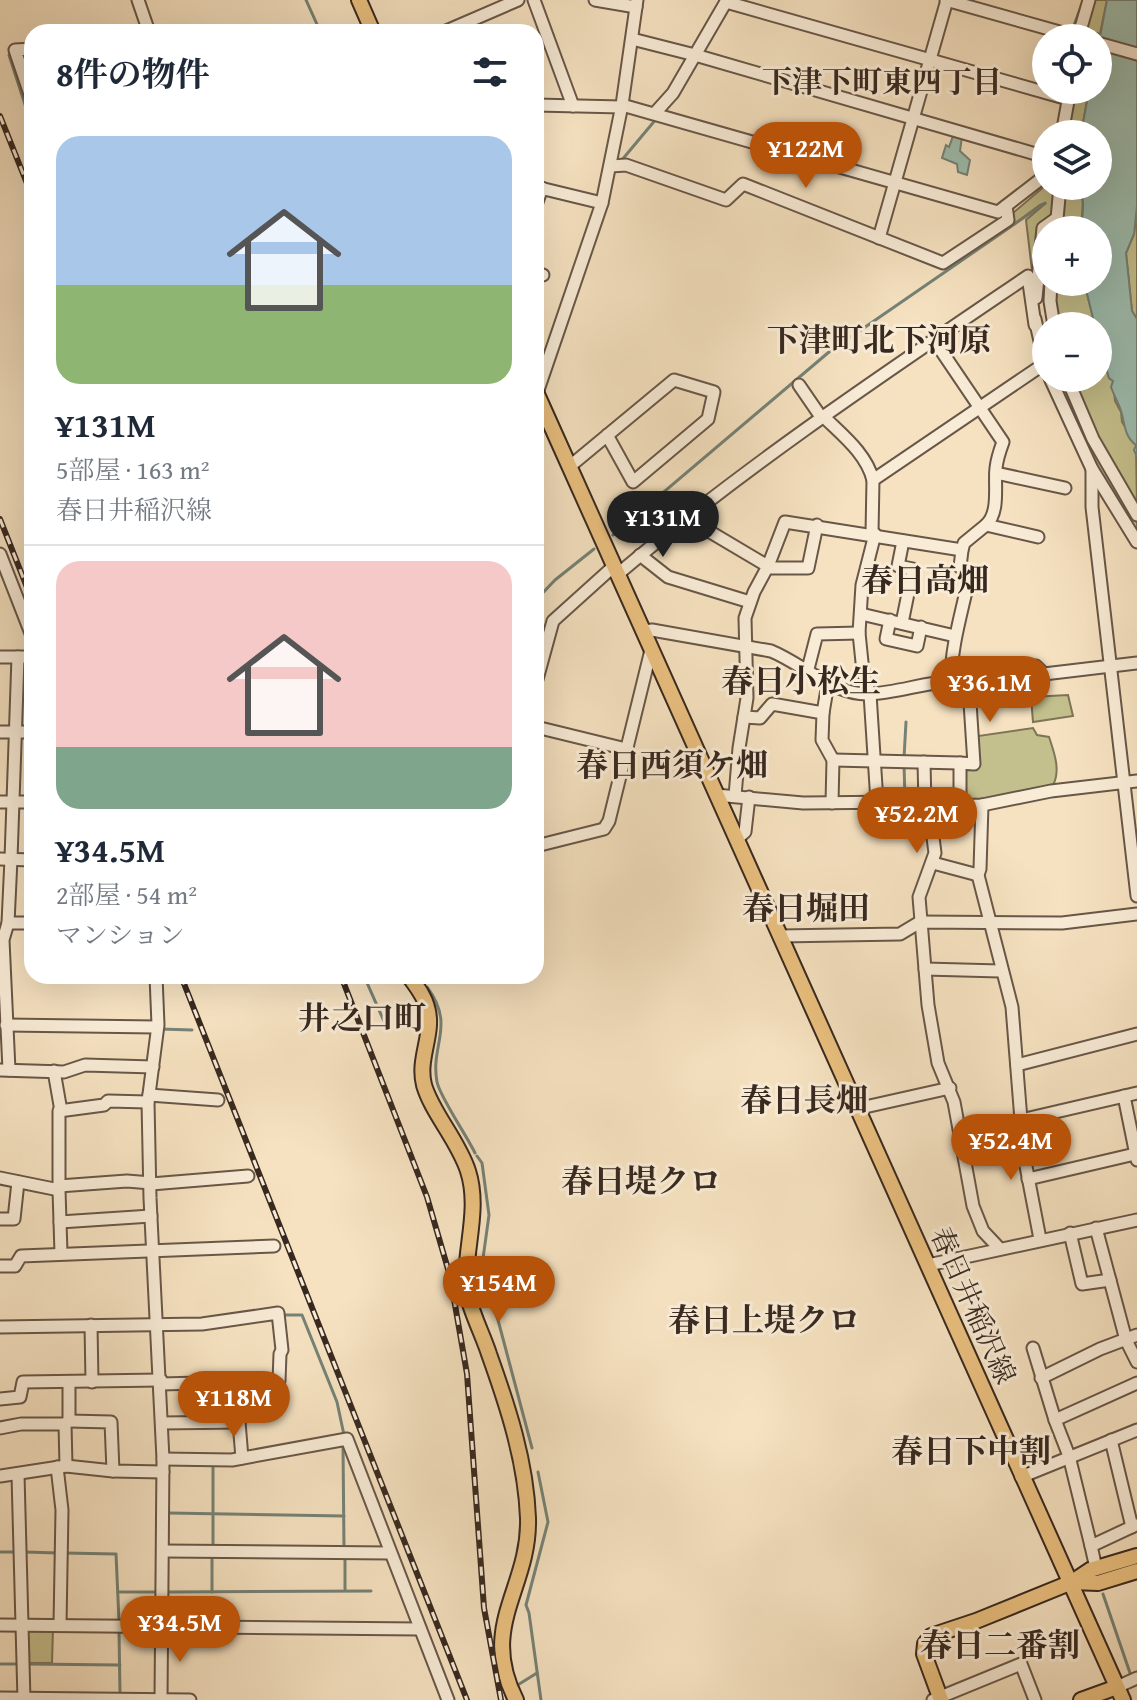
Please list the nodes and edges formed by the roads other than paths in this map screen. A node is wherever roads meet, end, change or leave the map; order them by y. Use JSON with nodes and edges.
{"nodes":[{"id":1,"x":138,"y":0,"type":"edge"},
{"id":2,"x":359,"y":0,"type":"edge"},
{"id":3,"x":518,"y":0,"type":"edge"},
{"id":4,"x":534,"y":0,"type":"edge"},
{"id":5,"x":595,"y":0,"type":"edge"},
{"id":6,"x":947,"y":0,"type":"edge"},
{"id":7,"x":1089,"y":0,"type":"edge"},
{"id":8,"x":727,"y":1,"type":"edge"},
{"id":9,"x":636,"y":4,"type":"edge"},
{"id":10,"x":146,"y":24,"type":"edge"},
{"id":11,"x":370,"y":24,"type":"edge"},
{"id":12,"x":462,"y":24,"type":"edge"},
{"id":13,"x":543,"y":24,"type":"edge"},
{"id":14,"x":1032,"y":24,"type":"edge"},
{"id":15,"x":1083,"y":24,"type":"edge"},
{"id":16,"x":544,"y":27,"type":"edge"},
{"id":17,"x":632,"y":39,"type":"junction"},
{"id":18,"x":1112,"y":47,"type":"edge"},
{"id":19,"x":24,"y":49,"type":"edge"},
{"id":20,"x":1137,"y":54,"type":"edge"},
{"id":21,"x":695,"y":55,"type":"junction"},
{"id":22,"x":930,"y":60,"type":"junction"},
{"id":23,"x":24,"y":76,"type":"edge"},
{"id":24,"x":1032,"y":86,"type":"edge"},
{"id":25,"x":544,"y":105,"type":"edge"},
{"id":26,"x":573,"y":106,"type":"junction"},
{"id":27,"x":622,"y":106,"type":"junction"},
{"id":28,"x":655,"y":113,"type":"junction"},
{"id":29,"x":914,"y":118,"type":"junction"},
{"id":30,"x":1032,"y":153,"type":"edge"},
{"id":31,"x":611,"y":166,"type":"junction"},
{"id":32,"x":895,"y":183,"type":"junction"},
{"id":33,"x":1032,"y":186,"type":"edge"},
{"id":34,"x":544,"y":188,"type":"edge"},
{"id":35,"x":602,"y":203,"type":"junction"},
{"id":36,"x":1006,"y":206,"type":"junction"},
{"id":37,"x":879,"y":238,"type":"junction"},
{"id":38,"x":1033,"y":312,"type":"edge"},
{"id":39,"x":934,"y":340,"type":"junction"},
{"id":40,"x":544,"y":371,"type":"edge"},
{"id":41,"x":1032,"y":374,"type":"edge"},
{"id":42,"x":799,"y":385,"type":"dead end"},
{"id":43,"x":1056,"y":392,"type":"edge"},
{"id":44,"x":1073,"y":392,"type":"edge"},
{"id":45,"x":980,"y":408,"type":"junction"},
{"id":46,"x":544,"y":412,"type":"edge"},
{"id":47,"x":822,"y":416,"type":"junction"},
{"id":48,"x":607,"y":435,"type":"junction"},
{"id":49,"x":569,"y":467,"type":"junction"},
{"id":50,"x":1092,"y":469,"type":"junction"},
{"id":51,"x":996,"y":473,"type":"junction"},
{"id":52,"x":873,"y":480,"type":"junction"},
{"id":53,"x":1065,"y":488,"type":"dead end"},
{"id":54,"x":1137,"y":515,"type":"edge"},
{"id":55,"x":685,"y":517,"type":"junction"},
{"id":56,"x":817,"y":525,"type":"junction"},
{"id":57,"x":986,"y":525,"type":"junction"},
{"id":58,"x":873,"y":534,"type":"junction"},
{"id":59,"x":1038,"y":537,"type":"dead end"},
{"id":60,"x":903,"y":541,"type":"junction"},
{"id":61,"x":1137,"y":542,"type":"edge"},
{"id":62,"x":962,"y":550,"type":"junction"},
{"id":63,"x":0,"y":554,"type":"edge"},
{"id":64,"x":640,"y":555,"type":"junction"},
{"id":65,"x":768,"y":566,"type":"junction"},
{"id":66,"x":616,"y":570,"type":"junction"},
{"id":67,"x":6,"y":583,"type":"edge"},
{"id":68,"x":750,"y":602,"type":"junction"},
{"id":69,"x":861,"y":614,"type":"junction"},
{"id":70,"x":24,"y":620,"type":"edge"},
{"id":71,"x":896,"y":622,"type":"junction"},
{"id":72,"x":921,"y":627,"type":"junction"},
{"id":73,"x":643,"y":631,"type":"junction"},
{"id":74,"x":859,"y":633,"type":"junction"},
{"id":75,"x":955,"y":636,"type":"junction"},
{"id":76,"x":747,"y":648,"type":"junction"},
{"id":77,"x":651,"y":650,"type":"junction"},
{"id":78,"x":544,"y":654,"type":"edge"},
{"id":79,"x":0,"y":657,"type":"edge"},
{"id":80,"x":18,"y":657,"type":"junction"},
{"id":81,"x":24,"y":657,"type":"edge"},
{"id":82,"x":1137,"y":663,"type":"edge"},
{"id":83,"x":1110,"y":666,"type":"junction"},
{"id":84,"x":808,"y":669,"type":"junction"},
{"id":85,"x":951,"y":681,"type":"junction"},
{"id":86,"x":828,"y":683,"type":"junction"},
{"id":87,"x":969,"y":687,"type":"junction"},
{"id":88,"x":870,"y":694,"type":"junction"},
{"id":89,"x":823,"y":713,"type":"junction"},
{"id":90,"x":744,"y":717,"type":"junction"},
{"id":91,"x":544,"y":729,"type":"edge"},
{"id":92,"x":0,"y":732,"type":"edge"},
{"id":93,"x":16,"y":732,"type":"junction"},
{"id":94,"x":24,"y":732,"type":"edge"},
{"id":95,"x":626,"y":749,"type":"junction"},
{"id":96,"x":833,"y":760,"type":"junction"},
{"id":97,"x":874,"y":760,"type":"junction"},
{"id":98,"x":924,"y":762,"type":"junction"},
{"id":99,"x":960,"y":763,"type":"junction"},
{"id":100,"x":1137,"y":781,"type":"edge"},
{"id":101,"x":1124,"y":782,"type":"junction"},
{"id":102,"x":716,"y":795,"type":"junction"},
{"id":103,"x":735,"y":796,"type":"junction"},
{"id":104,"x":749,"y":797,"type":"junction"},
{"id":105,"x":0,"y":802,"type":"edge"},
{"id":106,"x":13,"y":802,"type":"junction"},
{"id":107,"x":24,"y":802,"type":"edge"},
{"id":108,"x":877,"y":802,"type":"junction"},
{"id":109,"x":832,"y":803,"type":"junction"},
{"id":110,"x":927,"y":805,"type":"junction"},
{"id":111,"x":982,"y":805,"type":"junction"},
{"id":112,"x":960,"y":806,"type":"junction"},
{"id":113,"x":736,"y":840,"type":"junction"},
{"id":114,"x":544,"y":844,"type":"edge"},
{"id":115,"x":6,"y":859,"type":"edge"},
{"id":116,"x":933,"y":863,"type":"junction"},
{"id":117,"x":978,"y":875,"type":"junction"},
{"id":118,"x":1137,"y":896,"type":"edge"},
{"id":119,"x":1137,"y":914,"type":"edge"},
{"id":120,"x":920,"y":922,"type":"junction"},
{"id":121,"x":8,"y":923,"type":"junction"},
{"id":122,"x":24,"y":923,"type":"edge"},
{"id":123,"x":989,"y":924,"type":"junction"},
{"id":124,"x":780,"y":936,"type":"junction"},
{"id":125,"x":2,"y":940,"type":"edge"},
{"id":126,"x":925,"y":969,"type":"junction"},
{"id":127,"x":1000,"y":971,"type":"junction"},
{"id":128,"x":158,"y":984,"type":"edge"},
{"id":129,"x":415,"y":984,"type":"edge"},
{"id":130,"x":4,"y":1026,"type":"edge"},
{"id":131,"x":157,"y":1026,"type":"junction"},
{"id":132,"x":1137,"y":1034,"type":"edge"},
{"id":133,"x":1017,"y":1065,"type":"junction"},
{"id":134,"x":153,"y":1067,"type":"junction"},
{"id":135,"x":4,"y":1070,"type":"edge"},
{"id":136,"x":54,"y":1071,"type":"junction"},
{"id":137,"x":950,"y":1088,"type":"junction"},
{"id":138,"x":1137,"y":1093,"type":"edge"},
{"id":139,"x":1124,"y":1096,"type":"junction"},
{"id":140,"x":149,"y":1098,"type":"junction"},
{"id":141,"x":218,"y":1100,"type":"dead end"},
{"id":142,"x":856,"y":1109,"type":"junction"},
{"id":143,"x":61,"y":1111,"type":"junction"},
{"id":144,"x":1021,"y":1120,"type":"junction"},
{"id":145,"x":1136,"y":1157,"type":"edge"},
{"id":146,"x":248,"y":1176,"type":"dead end"},
{"id":147,"x":0,"y":1178,"type":"edge"},
{"id":148,"x":1028,"y":1179,"type":"junction"},
{"id":149,"x":18,"y":1182,"type":"junction"},
{"id":150,"x":151,"y":1183,"type":"junction"},
{"id":151,"x":59,"y":1188,"type":"junction"},
{"id":152,"x":151,"y":1216,"type":"junction"},
{"id":153,"x":0,"y":1219,"type":"edge"},
{"id":154,"x":1137,"y":1220,"type":"edge"},
{"id":155,"x":60,"y":1222,"type":"junction"},
{"id":156,"x":1096,"y":1228,"type":"junction"},
{"id":157,"x":1070,"y":1233,"type":"junction"},
{"id":158,"x":1040,"y":1239,"type":"junction"},
{"id":159,"x":274,"y":1246,"type":"dead end"},
{"id":160,"x":999,"y":1248,"type":"junction"},
{"id":161,"x":153,"y":1251,"type":"junction"},
{"id":162,"x":61,"y":1253,"type":"junction"},
{"id":163,"x":928,"y":1265,"type":"junction"},
{"id":164,"x":0,"y":1266,"type":"edge"},
{"id":165,"x":1110,"y":1280,"type":"junction"},
{"id":166,"x":91,"y":1325,"type":"junction"},
{"id":167,"x":158,"y":1325,"type":"junction"},
{"id":168,"x":0,"y":1327,"type":"edge"},
{"id":169,"x":1131,"y":1337,"type":"edge"},
{"id":170,"x":1033,"y":1348,"type":"dead end"},
{"id":171,"x":1137,"y":1362,"type":"edge"},
{"id":172,"x":1041,"y":1378,"type":"junction"},
{"id":173,"x":69,"y":1382,"type":"junction"},
{"id":174,"x":92,"y":1382,"type":"junction"},
{"id":175,"x":161,"y":1382,"type":"junction"},
{"id":176,"x":238,"y":1382,"type":"junction"},
{"id":177,"x":1137,"y":1383,"type":"edge"},
{"id":178,"x":0,"y":1399,"type":"edge"},
{"id":179,"x":1055,"y":1420,"type":"junction"},
{"id":180,"x":67,"y":1422,"type":"junction"},
{"id":181,"x":239,"y":1422,"type":"junction"},
{"id":182,"x":162,"y":1423,"type":"junction"},
{"id":183,"x":0,"y":1428,"type":"edge"},
{"id":184,"x":1137,"y":1430,"type":"edge"},
{"id":185,"x":1111,"y":1440,"type":"junction"},
{"id":186,"x":1069,"y":1456,"type":"junction"},
{"id":187,"x":242,"y":1458,"type":"junction"},
{"id":188,"x":163,"y":1459,"type":"junction"},
{"id":189,"x":61,"y":1467,"type":"junction"},
{"id":190,"x":113,"y":1471,"type":"junction"},
{"id":191,"x":163,"y":1472,"type":"junction"},
{"id":192,"x":18,"y":1475,"type":"junction"},
{"id":193,"x":0,"y":1476,"type":"edge"},
{"id":194,"x":1021,"y":1477,"type":"junction"},
{"id":195,"x":1134,"y":1526,"type":"edge"},
{"id":196,"x":1091,"y":1546,"type":"junction"},
{"id":197,"x":164,"y":1551,"type":"junction"},
{"id":198,"x":390,"y":1553,"type":"junction"},
{"id":199,"x":1137,"y":1556,"type":"edge"},
{"id":200,"x":1096,"y":1568,"type":"junction"},
{"id":201,"x":1137,"y":1571,"type":"edge"},
{"id":202,"x":1072,"y":1582,"type":"junction"},
{"id":203,"x":0,"y":1625,"type":"edge"},
{"id":204,"x":22,"y":1625,"type":"junction"},
{"id":205,"x":60,"y":1625,"type":"junction"},
{"id":206,"x":163,"y":1626,"type":"junction"},
{"id":207,"x":420,"y":1629,"type":"junction"},
{"id":208,"x":1137,"y":1678,"type":"edge"},
{"id":209,"x":1120,"y":1693,"type":"edge"},
{"id":210,"x":0,"y":1698,"type":"edge"},
{"id":211,"x":24,"y":1699,"type":"edge"},
{"id":212,"x":938,"y":1699,"type":"edge"},
{"id":213,"x":161,"y":1700,"type":"edge"},
{"id":214,"x":190,"y":1700,"type":"edge"},
{"id":215,"x":448,"y":1700,"type":"edge"},
{"id":216,"x":516,"y":1700,"type":"edge"},
{"id":217,"x":1035,"y":1700,"type":"edge"},
{"id":218,"x":1081,"y":1700,"type":"edge"}],
"edges":[{"from":1,"to":10,"type":"street"},
{"from":2,"to":11,"type":"main road"},
{"from":3,"to":12,"type":"street"},
{"from":4,"to":13,"type":"street"},
{"from":5,"to":9,"type":"street"},
{"from":6,"to":14,"type":"street"},
{"from":6,"to":22,"type":"street"},
{"from":7,"to":15,"type":"street"},
{"from":8,"to":21,"type":"street"},
{"from":8,"to":22,"type":"street"},
{"from":9,"to":17,"type":"street"},
{"from":16,"to":26,"type":"street"},
{"from":17,"to":21,"type":"street"},
{"from":17,"to":27,"type":"street"},
{"from":18,"to":20,"type":"street"},
{"from":19,"to":23,"type":"street"},
{"from":21,"to":28,"type":"street"},
{"from":21,"to":29,"type":"street"},
{"from":22,"to":24,"type":"street"},
{"from":22,"to":29,"type":"street"},
{"from":25,"to":26,"type":"street"},
{"from":26,"to":27,"type":"street"},
{"from":27,"to":28,"type":"street"},
{"from":27,"to":31,"type":"street"},
{"from":28,"to":32,"type":"street"},
{"from":29,"to":30,"type":"street"},
{"from":29,"to":32,"type":"street"},
{"from":31,"to":35,"type":"street"},
{"from":31,"to":37,"type":"street"},
{"from":32,"to":36,"type":"street"},
{"from":32,"to":37,"type":"street"},
{"from":33,"to":36,"type":"street"},
{"from":34,"to":35,"type":"street"},
{"from":35,"to":40,"type":"street"},
{"from":36,"to":37,"type":"street"},
{"from":38,"to":39,"type":"street"},
{"from":39,"to":45,"type":"street"},
{"from":39,"to":47,"type":"street"},
{"from":41,"to":45,"type":"street"},
{"from":42,"to":47,"type":"street"},
{"from":43,"to":50,"type":"street"},
{"from":44,"to":54,"type":"street"},
{"from":45,"to":51,"type":"street"},
{"from":45,"to":52,"type":"street"},
{"from":46,"to":49,"type":"main road","name":"春日井稲沢線"},
{"from":47,"to":52,"type":"street"},
{"from":47,"to":55,"type":"street"},
{"from":48,"to":48,"type":"street"},
{"from":48,"to":49,"type":"street"},
{"from":49,"to":66,"type":"main road","name":"春日井稲沢線"},
{"from":50,"to":61,"type":"street"},
{"from":50,"to":83,"type":"street"},
{"from":51,"to":53,"type":"street"},
{"from":51,"to":57,"type":"street"},
{"from":52,"to":58,"type":"street"},
{"from":55,"to":64,"type":"street"},
{"from":55,"to":65,"type":"street"},
{"from":56,"to":58,"type":"street"},
{"from":56,"to":65,"type":"street"},
{"from":56,"to":65,"type":"street"},
{"from":57,"to":59,"type":"street"},
{"from":57,"to":62,"type":"street"},
{"from":58,"to":60,"type":"street"},
{"from":58,"to":69,"type":"street"},
{"from":60,"to":62,"type":"street"},
{"from":60,"to":71,"type":"street"},
{"from":62,"to":75,"type":"street"},
{"from":63,"to":67,"type":"street"},
{"from":64,"to":66,"type":"street"},
{"from":64,"to":68,"type":"street"},
{"from":65,"to":68,"type":"street"},
{"from":66,"to":73,"type":"main road","name":"春日井稲沢線"},
{"from":66,"to":78,"type":"street"},
{"from":67,"to":70,"type":"street"},
{"from":68,"to":76,"type":"street"},
{"from":69,"to":71,"type":"street"},
{"from":69,"to":74,"type":"street"},
{"from":71,"to":72,"type":"street"},
{"from":71,"to":72,"type":"street"},
{"from":72,"to":75,"type":"street"},
{"from":73,"to":76,"type":"street"},
{"from":73,"to":77,"type":"main road","name":"春日井稲沢線"},
{"from":74,"to":84,"type":"street"},
{"from":74,"to":88,"type":"street"},
{"from":75,"to":85,"type":"street"},
{"from":76,"to":84,"type":"street"},
{"from":76,"to":90,"type":"street"},
{"from":77,"to":95,"type":"street"},
{"from":77,"to":102,"type":"main road","name":"春日井稲沢線"},
{"from":79,"to":80,"type":"street"},
{"from":80,"to":81,"type":"street"},
{"from":80,"to":93,"type":"street"},
{"from":82,"to":83,"type":"street"},
{"from":83,"to":87,"type":"street"},
{"from":83,"to":101,"type":"street"},
{"from":84,"to":86,"type":"street"},
{"from":85,"to":87,"type":"street"},
{"from":85,"to":88,"type":"street"},
{"from":86,"to":88,"type":"street"},
{"from":86,"to":89,"type":"street"},
{"from":87,"to":99,"type":"street"},
{"from":88,"to":97,"type":"street"},
{"from":89,"to":90,"type":"street"},
{"from":89,"to":96,"type":"street"},
{"from":90,"to":103,"type":"street"},
{"from":91,"to":95,"type":"street"},
{"from":92,"to":93,"type":"street"},
{"from":93,"to":94,"type":"street"},
{"from":93,"to":106,"type":"street"},
{"from":95,"to":114,"type":"street"},
{"from":96,"to":97,"type":"street"},
{"from":96,"to":109,"type":"street"},
{"from":97,"to":98,"type":"street"},
{"from":97,"to":108,"type":"street"},
{"from":98,"to":99,"type":"street"},
{"from":98,"to":110,"type":"street"},
{"from":99,"to":112,"type":"street"},
{"from":100,"to":101,"type":"street"},
{"from":101,"to":111,"type":"street"},
{"from":101,"to":118,"type":"street"},
{"from":102,"to":103,"type":"street"},
{"from":102,"to":113,"type":"main road","name":"春日井稲沢線"},
{"from":103,"to":104,"type":"street"},
{"from":104,"to":109,"type":"street"},
{"from":104,"to":113,"type":"street"},
{"from":105,"to":106,"type":"street"},
{"from":106,"to":107,"type":"street"},
{"from":106,"to":115,"type":"street"},
{"from":108,"to":109,"type":"street"},
{"from":108,"to":110,"type":"street"},
{"from":110,"to":112,"type":"street"},
{"from":110,"to":116,"type":"street"},
{"from":111,"to":112,"type":"street"},
{"from":111,"to":117,"type":"street"},
{"from":113,"to":124,"type":"main road","name":"春日井稲沢線"},
{"from":115,"to":121,"type":"street"},
{"from":116,"to":117,"type":"street"},
{"from":116,"to":120,"type":"street"},
{"from":117,"to":123,"type":"street"},
{"from":119,"to":123,"type":"street"},
{"from":120,"to":123,"type":"street"},
{"from":120,"to":124,"type":"street"},
{"from":120,"to":126,"type":"street"},
{"from":121,"to":122,"type":"street"},
{"from":121,"to":125,"type":"street"},
{"from":123,"to":127,"type":"street"},
{"from":124,"to":142,"type":"main road","name":"春日井稲沢線"},
{"from":125,"to":130,"type":"street"},
{"from":126,"to":127,"type":"street"},
{"from":126,"to":137,"type":"street"},
{"from":127,"to":133,"type":"street"},
{"from":128,"to":131,"type":"street"},
{"from":129,"to":216,"type":"main road"},
{"from":130,"to":131,"type":"street"},
{"from":130,"to":135,"type":"street"},
{"from":131,"to":134,"type":"street"},
{"from":132,"to":133,"type":"street"},
{"from":133,"to":144,"type":"street"},
{"from":134,"to":136,"type":"street"},
{"from":134,"to":140,"type":"street"},
{"from":135,"to":136,"type":"street"},
{"from":136,"to":143,"type":"street"},
{"from":137,"to":142,"type":"street"},
{"from":137,"to":160,"type":"street"},
{"from":138,"to":139,"type":"street"},
{"from":139,"to":144,"type":"street"},
{"from":139,"to":145,"type":"street"},
{"from":140,"to":141,"type":"street"},
{"from":140,"to":143,"type":"street"},
{"from":140,"to":150,"type":"street"},
{"from":142,"to":163,"type":"main road","name":"春日井稲沢線"},
{"from":143,"to":151,"type":"street"},
{"from":144,"to":148,"type":"street"},
{"from":145,"to":148,"type":"street"},
{"from":146,"to":150,"type":"street"},
{"from":147,"to":149,"type":"street"},
{"from":148,"to":158,"type":"street"},
{"from":149,"to":151,"type":"street"},
{"from":149,"to":153,"type":"street"},
{"from":150,"to":151,"type":"street"},
{"from":150,"to":152,"type":"street"},
{"from":151,"to":155,"type":"street"},
{"from":152,"to":155,"type":"street"},
{"from":152,"to":161,"type":"street"},
{"from":154,"to":156,"type":"street"},
{"from":155,"to":162,"type":"street"},
{"from":156,"to":157,"type":"street"},
{"from":156,"to":165,"type":"street"},
{"from":157,"to":158,"type":"street"},
{"from":157,"to":165,"type":"street"},
{"from":158,"to":160,"type":"street"},
{"from":159,"to":161,"type":"street"},
{"from":160,"to":163,"type":"street"},
{"from":161,"to":162,"type":"street"},
{"from":161,"to":167,"type":"street"},
{"from":162,"to":164,"type":"street"},
{"from":163,"to":194,"type":"main road","name":"春日井稲沢線"},
{"from":165,"to":169,"type":"street"},
{"from":166,"to":167,"type":"street"},
{"from":166,"to":168,"type":"street"},
{"from":166,"to":174,"type":"street"},
{"from":167,"to":175,"type":"street"},
{"from":167,"to":176,"type":"street"},
{"from":169,"to":171,"type":"street"},
{"from":169,"to":172,"type":"street"},
{"from":170,"to":172,"type":"street"},
{"from":172,"to":179,"type":"street"},
{"from":173,"to":174,"type":"street"},
{"from":173,"to":178,"type":"street"},
{"from":173,"to":180,"type":"street"},
{"from":174,"to":175,"type":"street"},
{"from":175,"to":176,"type":"street"},
{"from":175,"to":182,"type":"street"},
{"from":176,"to":181,"type":"street"},
{"from":177,"to":179,"type":"street"},
{"from":179,"to":186,"type":"street"},
{"from":180,"to":183,"type":"street"},
{"from":180,"to":189,"type":"street"},
{"from":180,"to":190,"type":"street"},
{"from":181,"to":182,"type":"street"},
{"from":181,"to":187,"type":"street"},
{"from":182,"to":188,"type":"street"},
{"from":184,"to":185,"type":"street"},
{"from":185,"to":186,"type":"street"},
{"from":185,"to":195,"type":"street"},
{"from":186,"to":194,"type":"street"},
{"from":186,"to":196,"type":"street"},
{"from":187,"to":188,"type":"street"},
{"from":187,"to":198,"type":"street"},
{"from":188,"to":191,"type":"street"},
{"from":189,"to":190,"type":"street"},
{"from":189,"to":192,"type":"street"},
{"from":189,"to":205,"type":"street"},
{"from":190,"to":191,"type":"street"},
{"from":191,"to":197,"type":"street"},
{"from":192,"to":193,"type":"street"},
{"from":192,"to":204,"type":"street"},
{"from":194,"to":202,"type":"main road","name":"春日井稲沢線"},
{"from":195,"to":196,"type":"street"},
{"from":196,"to":200,"type":"street"},
{"from":197,"to":198,"type":"street"},
{"from":197,"to":206,"type":"street"},
{"from":198,"to":207,"type":"street"},
{"from":199,"to":200,"type":"main road"},
{"from":200,"to":202,"type":"main road"},
{"from":201,"to":202,"type":"main road"},
{"from":202,"to":209,"type":"main road","name":"春日井稲沢線"},
{"from":202,"to":212,"type":"main road"},
{"from":203,"to":204,"type":"street"},
{"from":204,"to":205,"type":"street"},
{"from":204,"to":211,"type":"street"},
{"from":205,"to":206,"type":"street"},
{"from":206,"to":207,"type":"street"},
{"from":206,"to":213,"type":"street"},
{"from":207,"to":215,"type":"street"},
{"from":208,"to":209,"type":"street"},
{"from":209,"to":218,"type":"main road"},
{"from":210,"to":211,"type":"street"},
{"from":211,"to":213,"type":"street"},
{"from":212,"to":217,"type":"street"},
{"from":213,"to":214,"type":"street"}]}
